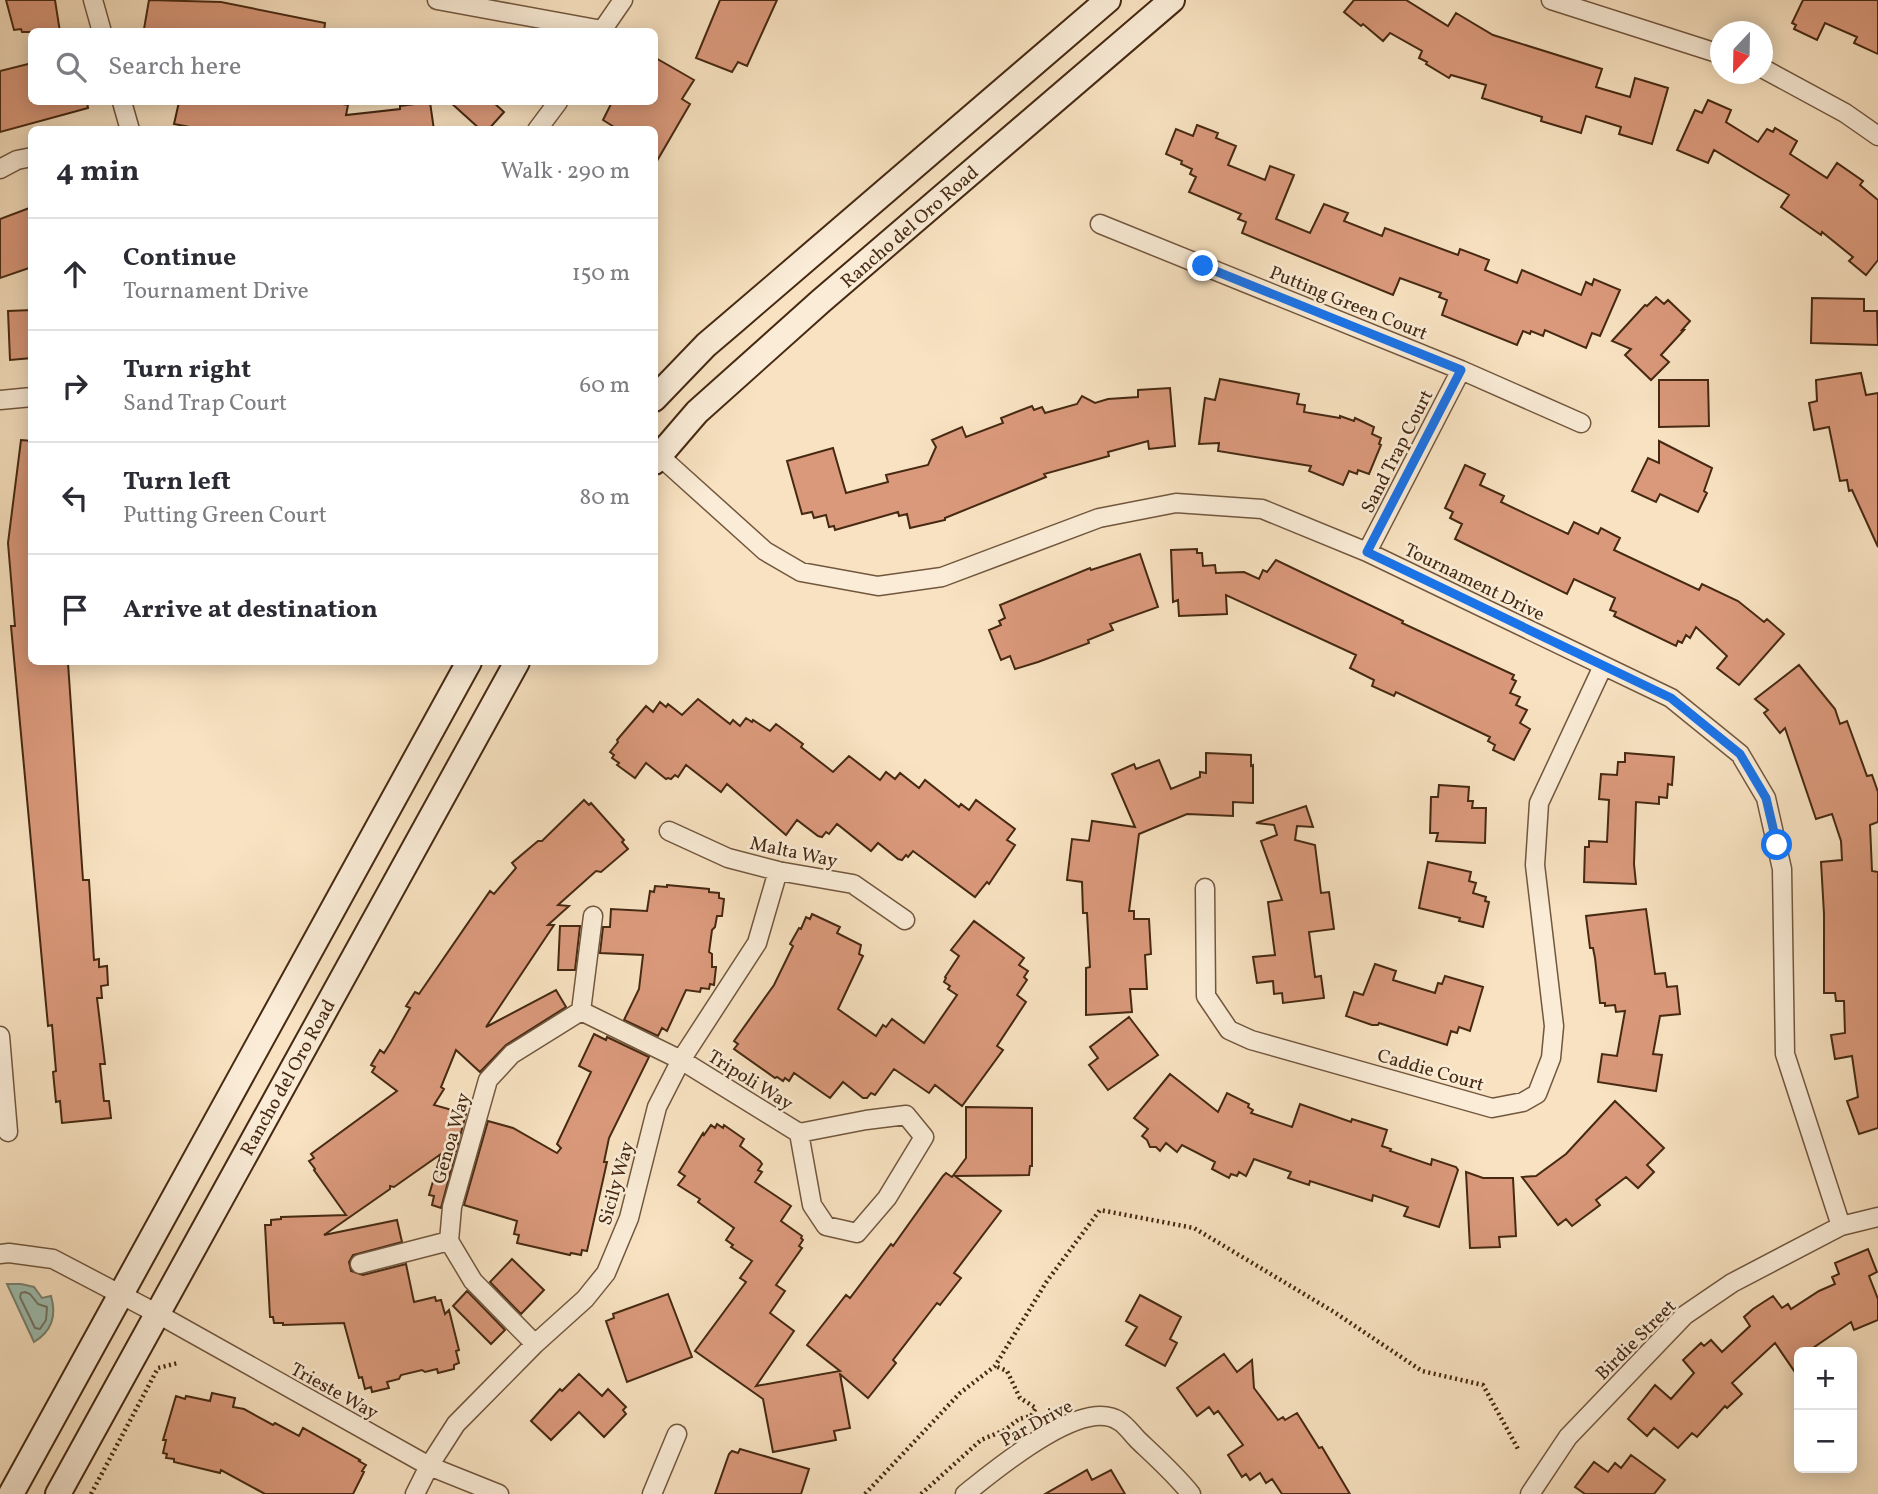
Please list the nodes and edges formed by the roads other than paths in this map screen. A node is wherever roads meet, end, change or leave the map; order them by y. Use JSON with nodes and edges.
{"nodes":[{"id":1,"x":93,"y":0,"type":"edge"},
{"id":2,"x":437,"y":0,"type":"edge"},
{"id":3,"x":623,"y":0,"type":"edge"},
{"id":4,"x":1108,"y":0,"type":"edge"},
{"id":5,"x":1172,"y":0,"type":"edge"},
{"id":6,"x":1551,"y":0,"type":"edge"},
{"id":7,"x":101,"y":28,"type":"edge"},
{"id":8,"x":585,"y":28,"type":"edge"},
{"id":9,"x":603,"y":28,"type":"edge"},
{"id":10,"x":1710,"y":51,"type":"edge"},
{"id":11,"x":1773,"y":74,"type":"edge"},
{"id":12,"x":123,"y":105,"type":"edge"},
{"id":13,"x":556,"y":105,"type":"edge"},
{"id":14,"x":129,"y":126,"type":"edge"},
{"id":15,"x":540,"y":126,"type":"edge"},
{"id":16,"x":1878,"y":136,"type":"edge"},
{"id":17,"x":28,"y":157,"type":"edge"},
{"id":18,"x":0,"y":169,"type":"edge"},
{"id":19,"x":1100,"y":224,"type":"dead end"},
{"id":20,"x":1461,"y":370,"type":"junction"},
{"id":21,"x":658,"y":395,"type":"edge"},
{"id":22,"x":28,"y":397,"type":"edge"},
{"id":23,"x":0,"y":400,"type":"edge"},
{"id":24,"x":1581,"y":423,"type":"dead end"},
{"id":25,"x":658,"y":454,"type":"edge"},
{"id":26,"x":658,"y":458,"type":"edge"},
{"id":27,"x":1367,"y":552,"type":"junction"},
{"id":28,"x":467,"y":665,"type":"edge"},
{"id":29,"x":515,"y":665,"type":"edge"},
{"id":30,"x":1603,"y":666,"type":"junction"},
{"id":31,"x":669,"y":831,"type":"dead end"},
{"id":32,"x":778,"y":872,"type":"junction"},
{"id":33,"x":1205,"y":888,"type":"dead end"},
{"id":34,"x":593,"y":916,"type":"dead end"},
{"id":35,"x":905,"y":920,"type":"dead end"},
{"id":36,"x":581,"y":1011,"type":"junction"},
{"id":37,"x":0,"y":1036,"type":"edge"},
{"id":38,"x":681,"y":1060,"type":"junction"},
{"id":39,"x":8,"y":1132,"type":"dead end"},
{"id":40,"x":799,"y":1133,"type":"junction"},
{"id":41,"x":1878,"y":1217,"type":"edge"},
{"id":42,"x":1841,"y":1226,"type":"junction"},
{"id":43,"x":449,"y":1241,"type":"junction"},
{"id":44,"x":0,"y":1254,"type":"edge"},
{"id":45,"x":360,"y":1264,"type":"dead end"},
{"id":46,"x":120,"y":1296,"type":"junction"},
{"id":47,"x":156,"y":1313,"type":"junction"},
{"id":48,"x":535,"y":1345,"type":"junction"},
{"id":49,"x":677,"y":1434,"type":"dead end"},
{"id":50,"x":429,"y":1466,"type":"junction"},
{"id":51,"x":10,"y":1494,"type":"edge"},
{"id":52,"x":58,"y":1494,"type":"edge"},
{"id":53,"x":415,"y":1494,"type":"edge"},
{"id":54,"x":499,"y":1494,"type":"edge"},
{"id":55,"x":652,"y":1494,"type":"edge"},
{"id":56,"x":965,"y":1494,"type":"edge"},
{"id":57,"x":1191,"y":1494,"type":"edge"},
{"id":58,"x":1530,"y":1494,"type":"edge"}],
"edges":[{"from":1,"to":7,"type":"street"},
{"from":2,"to":8,"type":"street"},
{"from":3,"to":9,"type":"street"},
{"from":4,"to":21,"type":"main road"},
{"from":5,"to":25,"type":"main road","name":"Rancho del Oro Road"},
{"from":6,"to":10,"type":"street"},
{"from":11,"to":16,"type":"street"},
{"from":12,"to":14,"type":"street"},
{"from":13,"to":15,"type":"street"},
{"from":17,"to":18,"type":"street"},
{"from":19,"to":20,"type":"street","name":"Putting Green Court"},
{"from":20,"to":24,"type":"street","name":"Putting Green Court"},
{"from":20,"to":27,"type":"street","name":"Sand Trap Court"},
{"from":22,"to":23,"type":"street"},
{"from":26,"to":27,"type":"street","name":"Tournament Drive"},
{"from":27,"to":30,"type":"street","name":"Tournament Drive"},
{"from":28,"to":46,"type":"main road"},
{"from":29,"to":47,"type":"main road","name":"Rancho del Oro Road"},
{"from":30,"to":33,"type":"street","name":"Caddie Court"},
{"from":30,"to":42,"type":"street","name":"Tournament Drive"},
{"from":31,"to":32,"type":"street","name":"Malta Way"},
{"from":32,"to":35,"type":"street","name":"Malta Way"},
{"from":32,"to":38,"type":"street","name":"Sicily Way"},
{"from":34,"to":36,"type":"street"},
{"from":36,"to":38,"type":"street"},
{"from":36,"to":43,"type":"street","name":"Genoa Way"},
{"from":37,"to":39,"type":"street"},
{"from":38,"to":40,"type":"street","name":"Tripoli Way"},
{"from":38,"to":48,"type":"street","name":"Sicily Way"},
{"from":40,"to":40,"type":"street","name":"Tripoli Way"},
{"from":41,"to":42,"type":"street","name":"Birdie Street"},
{"from":42,"to":58,"type":"street","name":"Birdie Street"},
{"from":43,"to":45,"type":"street"},
{"from":43,"to":48,"type":"street"},
{"from":44,"to":46,"type":"street","name":"Trieste Way"},
{"from":46,"to":47,"type":"street","name":"Trieste Way"},
{"from":46,"to":51,"type":"main road"},
{"from":47,"to":50,"type":"street","name":"Trieste Way"},
{"from":47,"to":52,"type":"main road","name":"Rancho del Oro Road"},
{"from":48,"to":50,"type":"street","name":"Sicily Way"},
{"from":49,"to":55,"type":"street"},
{"from":50,"to":53,"type":"street","name":"Sicily Way"},
{"from":50,"to":54,"type":"street","name":"Trieste Way"},
{"from":56,"to":57,"type":"street","name":"Par Drive"}]}
